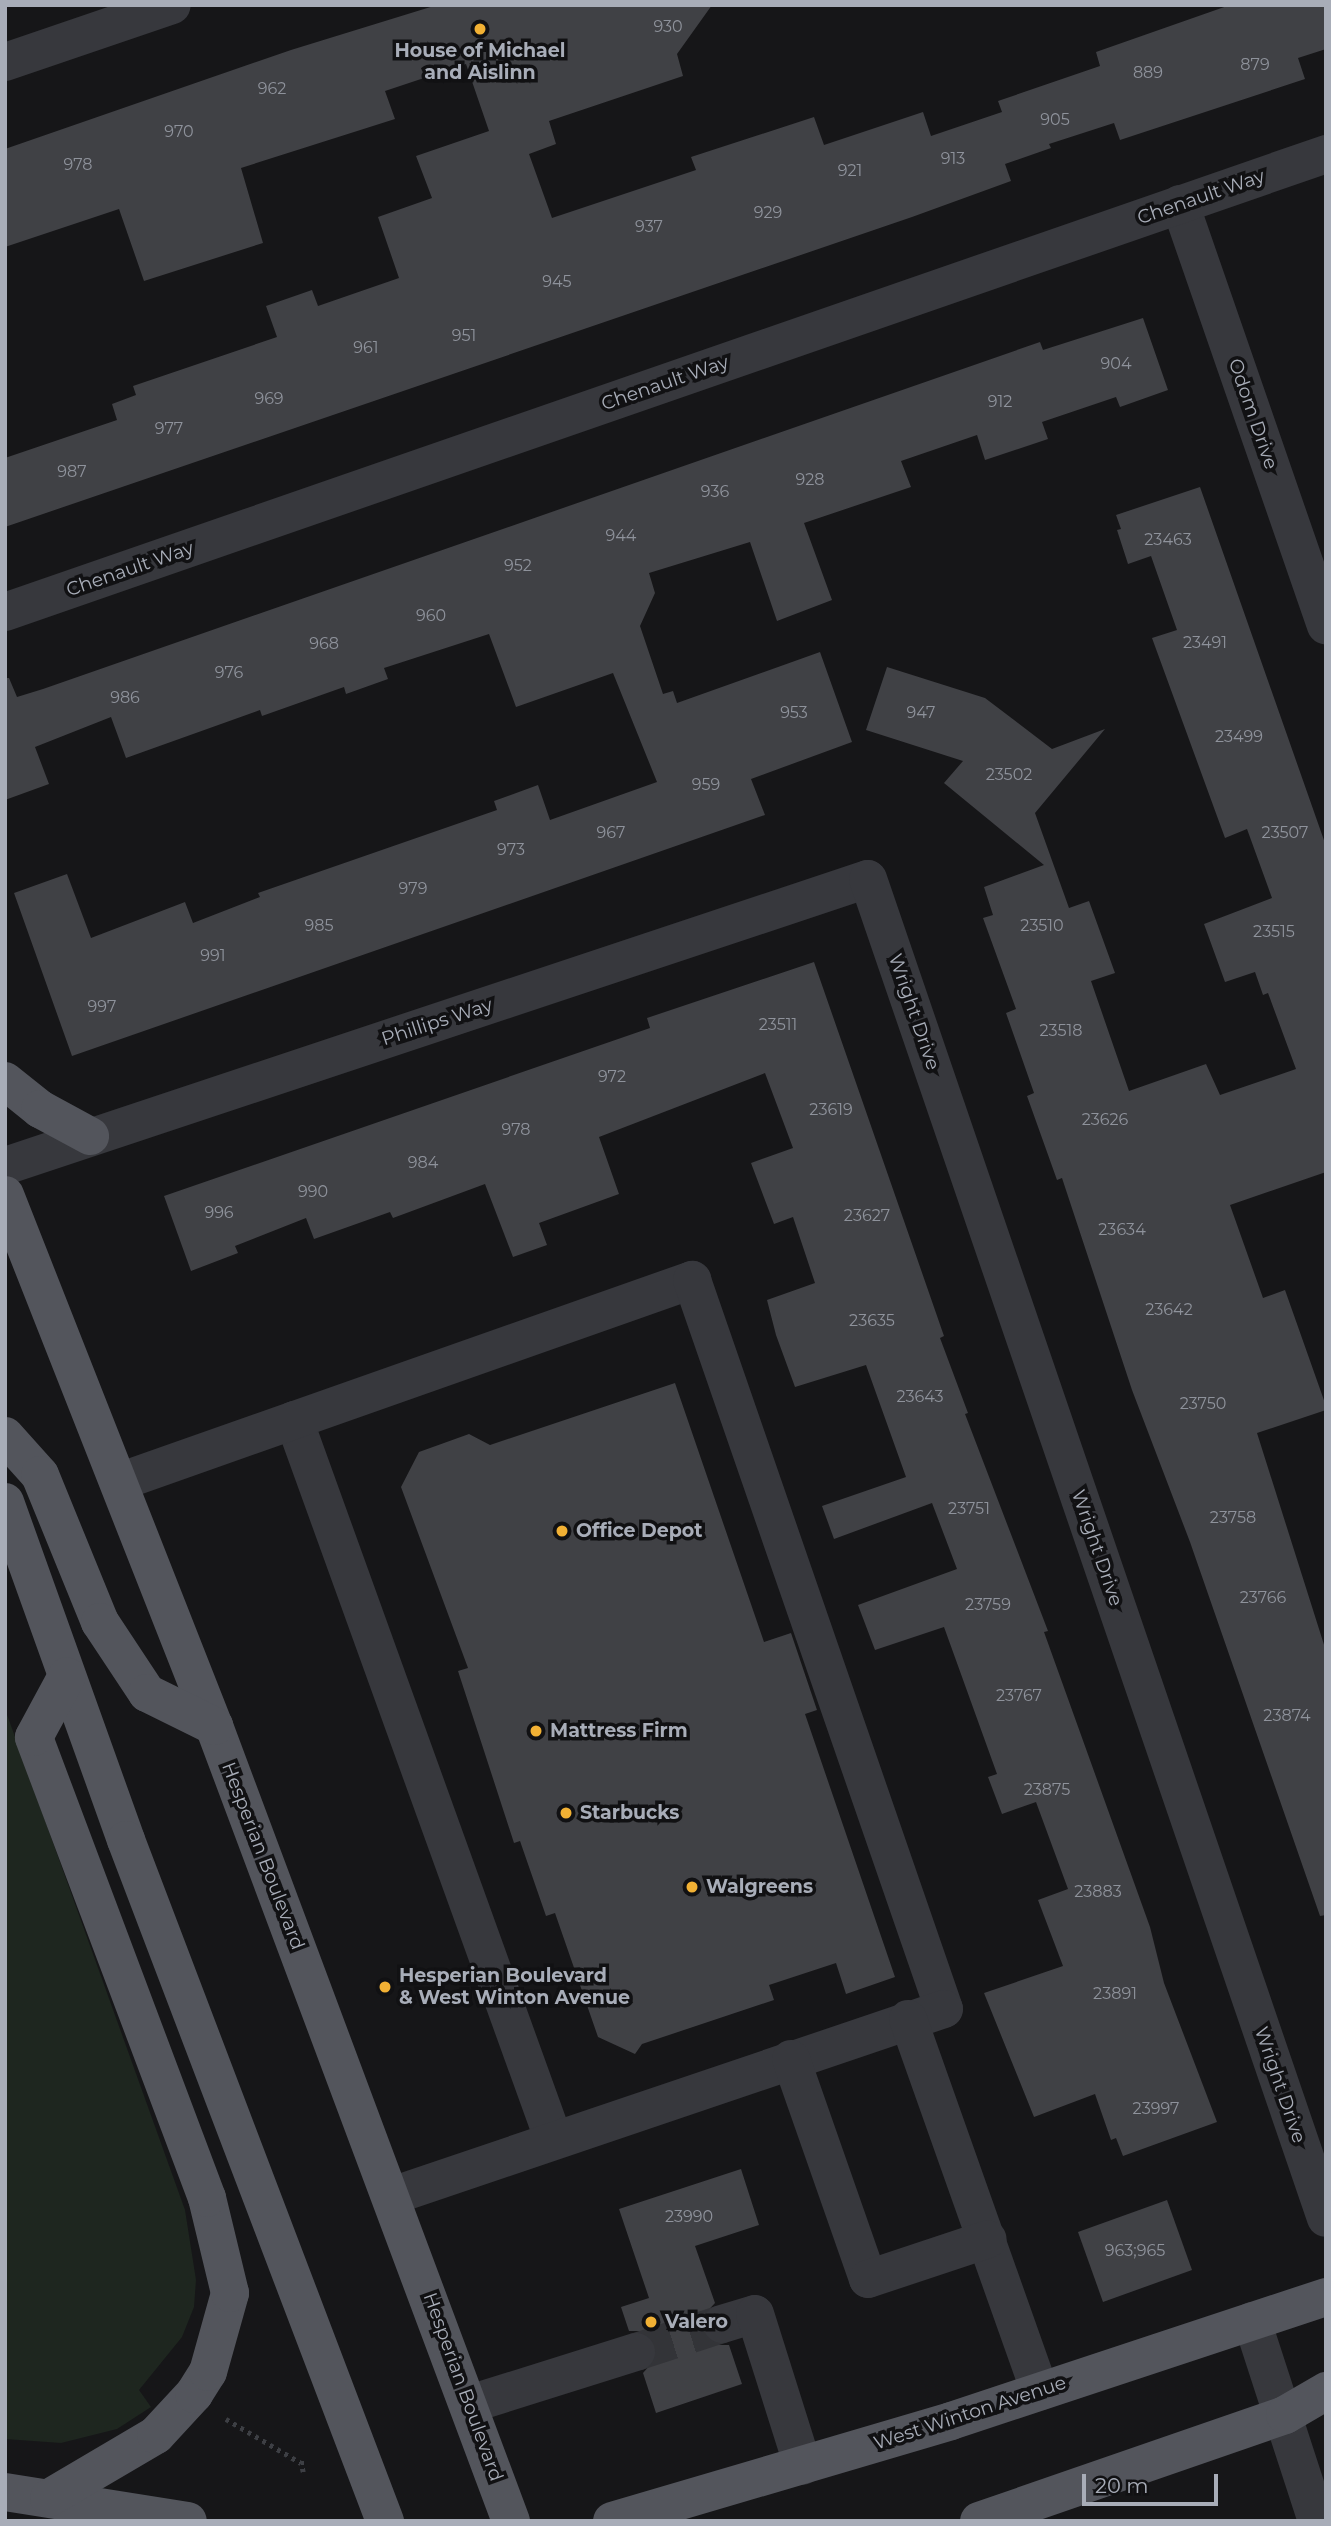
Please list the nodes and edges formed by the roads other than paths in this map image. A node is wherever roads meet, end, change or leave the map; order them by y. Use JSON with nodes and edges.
{"nodes":[{"id":1,"x":172,"y":5,"type":"edge"},
{"id":2,"x":5,"y":62,"type":"edge"},
{"id":3,"x":1326,"y":154,"type":"edge"},
{"id":4,"x":1180,"y":204,"type":"junction"},
{"id":5,"x":5,"y":612,"type":"edge"},
{"id":6,"x":1326,"y":625,"type":"edge"},
{"id":7,"x":868,"y":879,"type":"joint"},
{"id":8,"x":5,"y":1081,"type":"edge"},
{"id":9,"x":90,"y":1136,"type":"junction"},
{"id":10,"x":5,"y":1166,"type":"edge"},
{"id":11,"x":5,"y":1195,"type":"edge"},
{"id":12,"x":294,"y":1420,"type":"junction"},
{"id":13,"x":5,"y":1436,"type":"edge"},
{"id":14,"x":119,"y":1482,"type":"junction"},
{"id":15,"x":5,"y":1502,"type":"edge"},
{"id":16,"x":67,"y":1676,"type":"junction"},
{"id":17,"x":214,"y":1726,"type":"junction"},
{"id":18,"x":908,"y":2019,"type":"junction"},
{"id":19,"x":791,"y":2059,"type":"junction"},
{"id":20,"x":553,"y":2138,"type":"junction"},
{"id":21,"x":393,"y":2196,"type":"junction"},
{"id":22,"x":1326,"y":2218,"type":"edge"},
{"id":23,"x":988,"y":2239,"type":"junction"},
{"id":24,"x":1326,"y":2297,"type":"edge"},
{"id":25,"x":1252,"y":2321,"type":"junction"},
{"id":26,"x":722,"y":2324,"type":"tunnel mouth"},
{"id":27,"x":636,"y":2352,"type":"tunnel mouth"},
{"id":28,"x":1040,"y":2391,"type":"junction"},
{"id":29,"x":1326,"y":2391,"type":"edge"},
{"id":30,"x":470,"y":2404,"type":"junction"},
{"id":31,"x":1285,"y":2415,"type":"junction"},
{"id":32,"x":803,"y":2466,"type":"junction"},
{"id":33,"x":5,"y":2492,"type":"edge"},
{"id":34,"x":49,"y":2498,"type":"junction"},
{"id":35,"x":983,"y":2520,"type":"edge"},
{"id":36,"x":188,"y":2521,"type":"edge"},
{"id":37,"x":385,"y":2521,"type":"edge"},
{"id":38,"x":511,"y":2521,"type":"edge"},
{"id":39,"x":612,"y":2521,"type":"edge"},
{"id":40,"x":1317,"y":2521,"type":"edge"}],
"edges":[{"from":1,"to":2,"type":"street"},
{"from":3,"to":4,"type":"street","name":"Chenault Way"},
{"from":4,"to":5,"type":"street","name":"Chenault Way"},
{"from":4,"to":6,"type":"street","name":"Odom Drive"},
{"from":7,"to":9,"type":"street","name":"Phillips Way"},
{"from":7,"to":22,"type":"street","name":"Wright Drive"},
{"from":8,"to":9,"type":"main road"},
{"from":9,"to":10,"type":"street","name":"Phillips Way"},
{"from":11,"to":14,"type":"main road","name":"Hesperian Boulevard"},
{"from":12,"to":14,"type":"street"},
{"from":12,"to":18,"type":"street"},
{"from":12,"to":20,"type":"street"},
{"from":13,"to":17,"type":"main road"},
{"from":14,"to":17,"type":"main road","name":"Hesperian Boulevard"},
{"from":15,"to":16,"type":"main road"},
{"from":16,"to":34,"type":"main road"},
{"from":16,"to":37,"type":"main road"},
{"from":17,"to":21,"type":"main road","name":"Hesperian Boulevard"},
{"from":18,"to":19,"type":"street"},
{"from":18,"to":23,"type":"street"},
{"from":19,"to":20,"type":"street"},
{"from":19,"to":23,"type":"street"},
{"from":20,"to":21,"type":"street"},
{"from":21,"to":30,"type":"main road","name":"Hesperian Boulevard"},
{"from":23,"to":28,"type":"street"},
{"from":24,"to":25,"type":"main road","name":"West Winton Avenue"},
{"from":25,"to":28,"type":"main road","name":"West Winton Avenue"},
{"from":25,"to":31,"type":"street"},
{"from":26,"to":32,"type":"street"},
{"from":27,"to":30,"type":"street"},
{"from":28,"to":32,"type":"main road","name":"West Winton Avenue"},
{"from":29,"to":31,"type":"main road"},
{"from":30,"to":38,"type":"main road","name":"Hesperian Boulevard"},
{"from":31,"to":35,"type":"main road"},
{"from":31,"to":40,"type":"street"},
{"from":32,"to":39,"type":"main road","name":"West Winton Avenue"},
{"from":33,"to":34,"type":"main road"},
{"from":34,"to":36,"type":"main road"}]}
